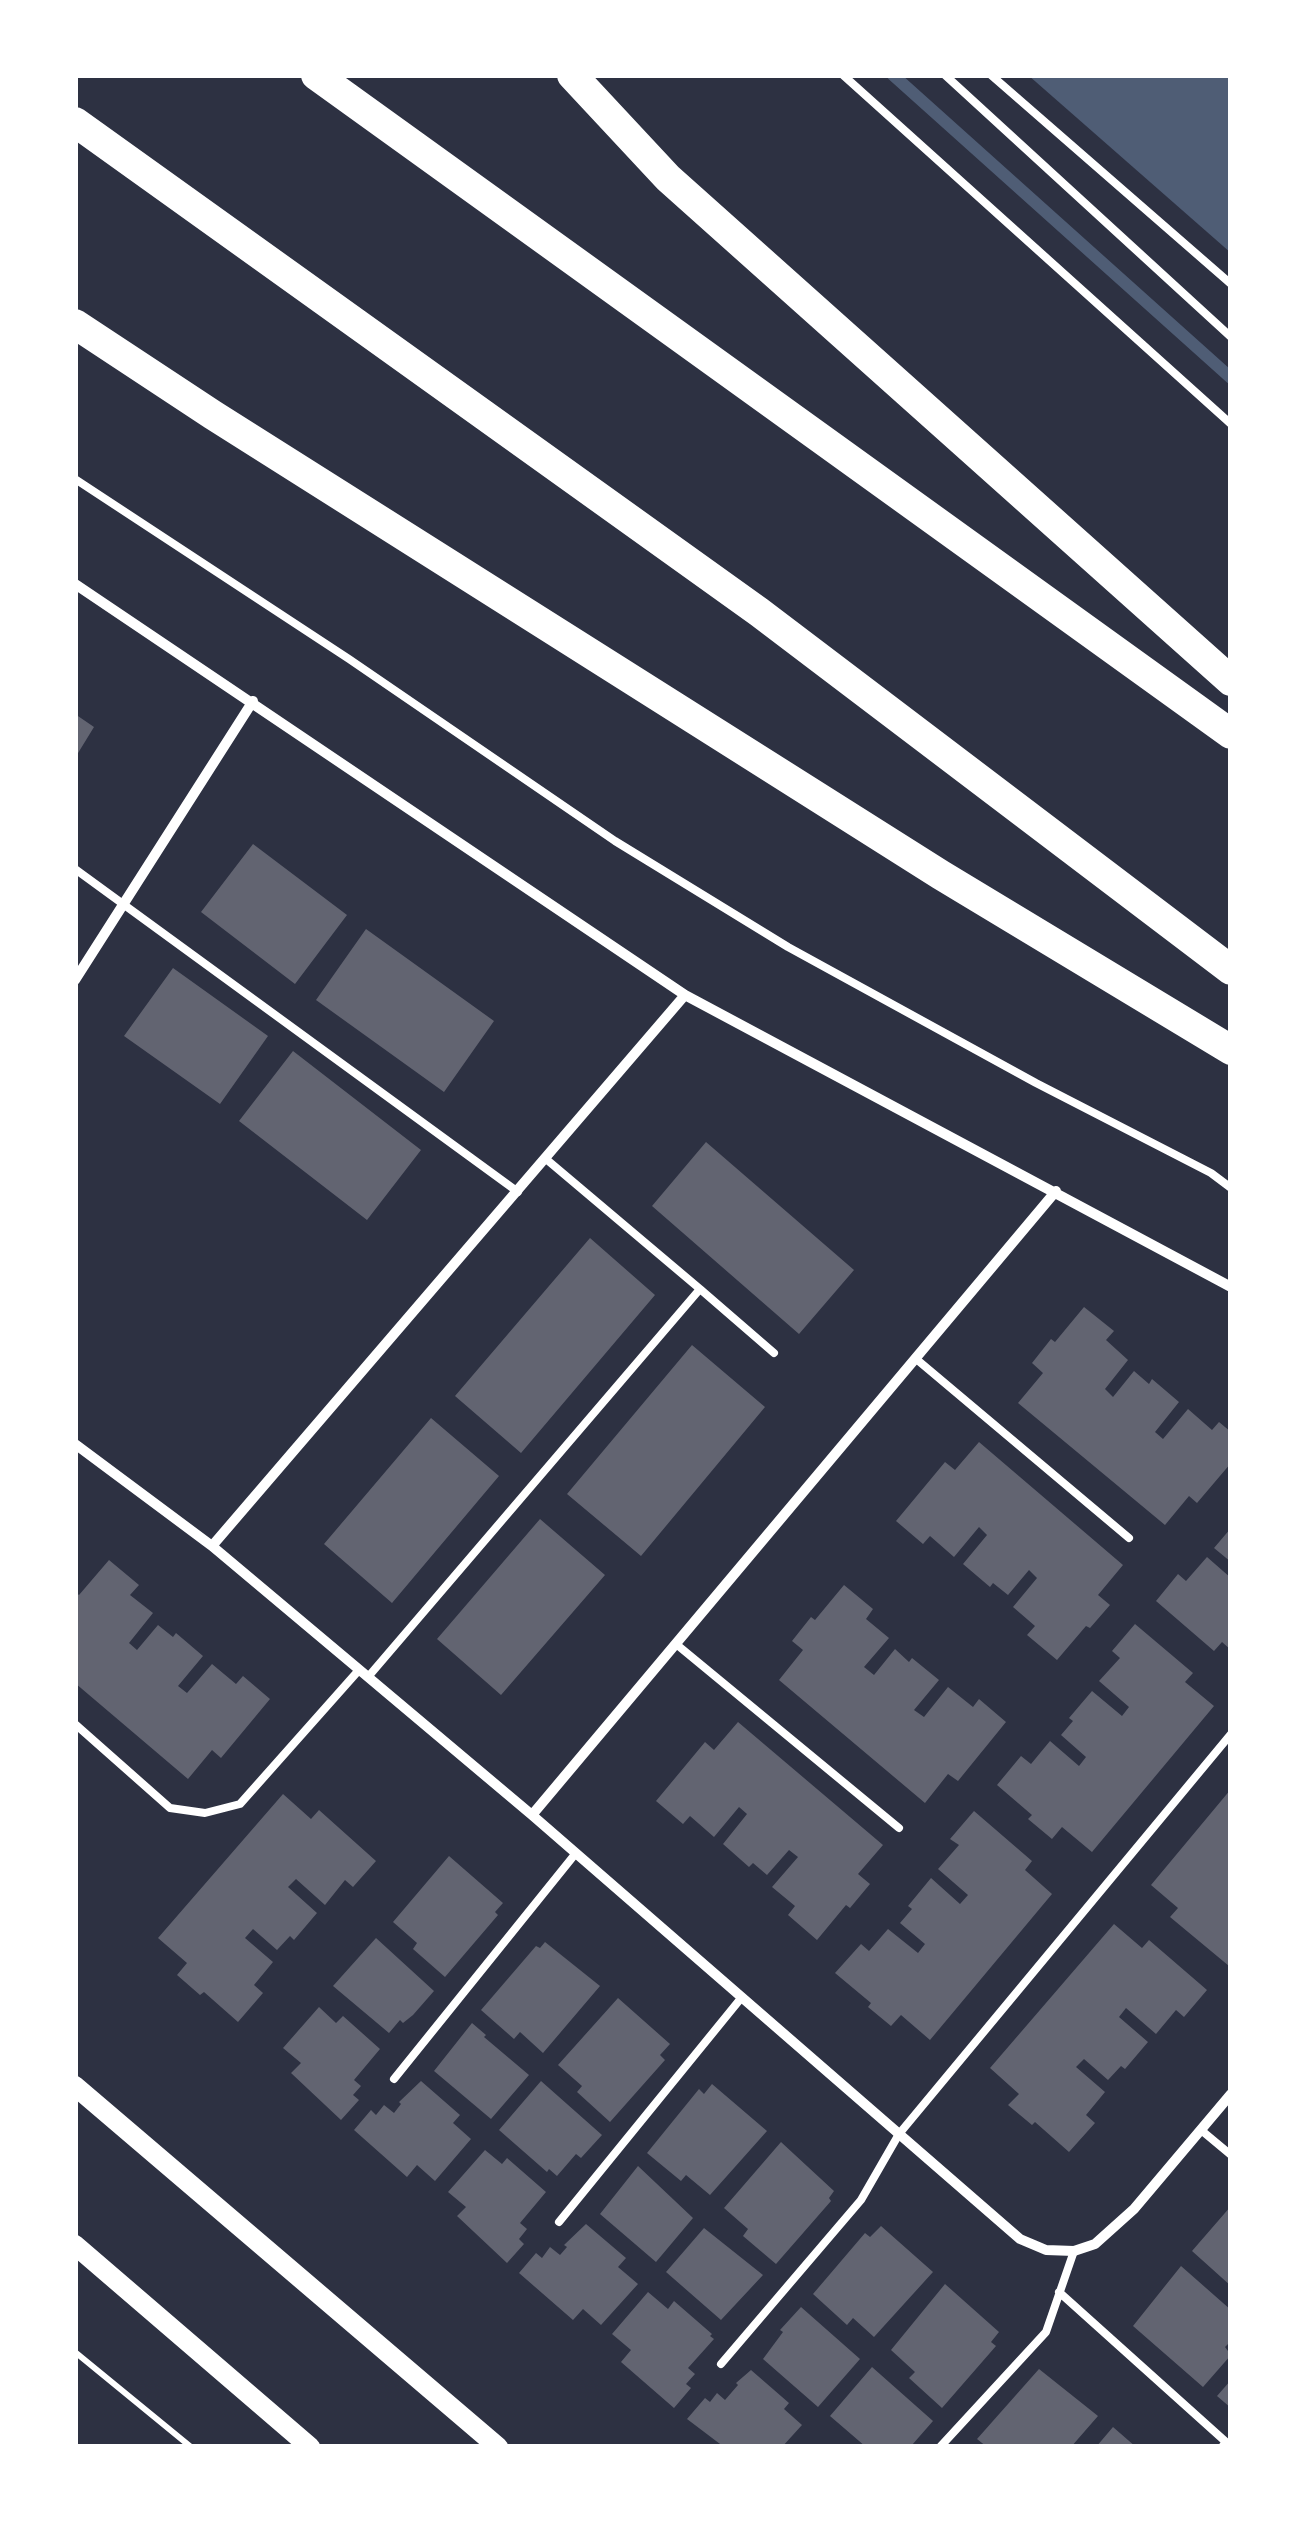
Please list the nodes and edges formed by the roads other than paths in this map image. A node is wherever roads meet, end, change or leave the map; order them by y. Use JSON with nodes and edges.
{"nodes":[{"id":1,"x":316,"y":75,"type":"edge"},
{"id":2,"x":572,"y":75,"type":"edge"},
{"id":3,"x":843,"y":75,"type":"edge"},
{"id":4,"x":946,"y":75,"type":"edge"},
{"id":5,"x":992,"y":75,"type":"edge"},
{"id":6,"x":75,"y":122,"type":"edge"},
{"id":7,"x":1231,"y":284,"type":"edge"},
{"id":8,"x":75,"y":324,"type":"edge"},
{"id":9,"x":1231,"y":337,"type":"edge"},
{"id":10,"x":1231,"y":424,"type":"edge"},
{"id":11,"x":75,"y":479,"type":"edge"},
{"id":12,"x":75,"y":584,"type":"edge"},
{"id":13,"x":1231,"y":681,"type":"edge"},
{"id":14,"x":253,"y":701,"type":"junction"},
{"id":15,"x":1231,"y":734,"type":"edge"},
{"id":16,"x":75,"y":869,"type":"edge"},
{"id":17,"x":124,"y":902,"type":"junction"},
{"id":18,"x":1231,"y":970,"type":"edge"},
{"id":19,"x":75,"y":980,"type":"edge"},
{"id":20,"x":686,"y":995,"type":"junction"},
{"id":21,"x":1231,"y":1050,"type":"edge"},
{"id":22,"x":546,"y":1159,"type":"junction"},
{"id":23,"x":1231,"y":1188,"type":"edge"},
{"id":24,"x":1056,"y":1191,"type":"junction"},
{"id":25,"x":518,"y":1192,"type":"junction"},
{"id":26,"x":1231,"y":1286,"type":"edge"},
{"id":27,"x":700,"y":1288,"type":"junction"},
{"id":28,"x":774,"y":1353,"type":"dead end"},
{"id":29,"x":915,"y":1358,"type":"junction"},
{"id":30,"x":75,"y":1444,"type":"edge"},
{"id":31,"x":1129,"y":1538,"type":"dead end"},
{"id":32,"x":212,"y":1546,"type":"junction"},
{"id":33,"x":676,"y":1644,"type":"junction"},
{"id":34,"x":364,"y":1674,"type":"junction"},
{"id":35,"x":75,"y":1724,"type":"edge"},
{"id":36,"x":1231,"y":1734,"type":"edge"},
{"id":37,"x":532,"y":1814,"type":"junction"},
{"id":38,"x":899,"y":1828,"type":"dead end"},
{"id":39,"x":576,"y":1853,"type":"junction"},
{"id":40,"x":742,"y":1998,"type":"junction"},
{"id":41,"x":394,"y":2079,"type":"dead end"},
{"id":42,"x":75,"y":2086,"type":"edge"},
{"id":43,"x":1231,"y":2094,"type":"edge"},
{"id":44,"x":1201,"y":2130,"type":"junction"},
{"id":45,"x":899,"y":2134,"type":"junction"},
{"id":46,"x":1231,"y":2155,"type":"edge"},
{"id":47,"x":559,"y":2222,"type":"dead end"},
{"id":48,"x":75,"y":2245,"type":"edge"},
{"id":49,"x":1074,"y":2251,"type":"junction"},
{"id":50,"x":1058,"y":2292,"type":"junction"},
{"id":51,"x":721,"y":2364,"type":"dead end"},
{"id":52,"x":310,"y":2447,"type":"edge"},
{"id":53,"x":498,"y":2447,"type":"edge"},
{"id":54,"x":940,"y":2447,"type":"edge"},
{"id":55,"x":1222,"y":2447,"type":"edge"}],
"edges":[{"from":1,"to":15,"type":"highway"},
{"from":2,"to":13,"type":"highway"},
{"from":3,"to":10,"type":"lane"},
{"from":4,"to":9,"type":"lane"},
{"from":5,"to":7,"type":"lane"},
{"from":6,"to":18,"type":"highway"},
{"from":8,"to":21,"type":"highway"},
{"from":11,"to":23,"type":"lane"},
{"from":12,"to":14,"type":"street"},
{"from":14,"to":17,"type":"street"},
{"from":14,"to":20,"type":"street"},
{"from":16,"to":17,"type":"lane"},
{"from":17,"to":19,"type":"street"},
{"from":17,"to":25,"type":"lane"},
{"from":20,"to":22,"type":"street"},
{"from":20,"to":24,"type":"street"},
{"from":22,"to":25,"type":"street"},
{"from":22,"to":27,"type":"lane"},
{"from":24,"to":26,"type":"street"},
{"from":24,"to":29,"type":"street"},
{"from":25,"to":32,"type":"street"},
{"from":27,"to":28,"type":"lane"},
{"from":27,"to":34,"type":"lane"},
{"from":29,"to":31,"type":"lane"},
{"from":29,"to":33,"type":"street"},
{"from":30,"to":32,"type":"street"},
{"from":32,"to":34,"type":"street"},
{"from":33,"to":37,"type":"street"},
{"from":33,"to":38,"type":"lane"},
{"from":34,"to":35,"type":"lane"},
{"from":34,"to":37,"type":"street"},
{"from":36,"to":45,"type":"lane"},
{"from":37,"to":39,"type":"street"},
{"from":39,"to":40,"type":"street"},
{"from":39,"to":41,"type":"lane"},
{"from":40,"to":45,"type":"street"},
{"from":40,"to":47,"type":"lane"},
{"from":42,"to":53,"type":"main road"},
{"from":43,"to":44,"type":"street"},
{"from":44,"to":46,"type":"lane"},
{"from":44,"to":49,"type":"street"},
{"from":45,"to":49,"type":"street"},
{"from":45,"to":51,"type":"lane"},
{"from":48,"to":52,"type":"main road"},
{"from":49,"to":50,"type":"lane"},
{"from":50,"to":54,"type":"lane"},
{"from":50,"to":55,"type":"lane"}]}
